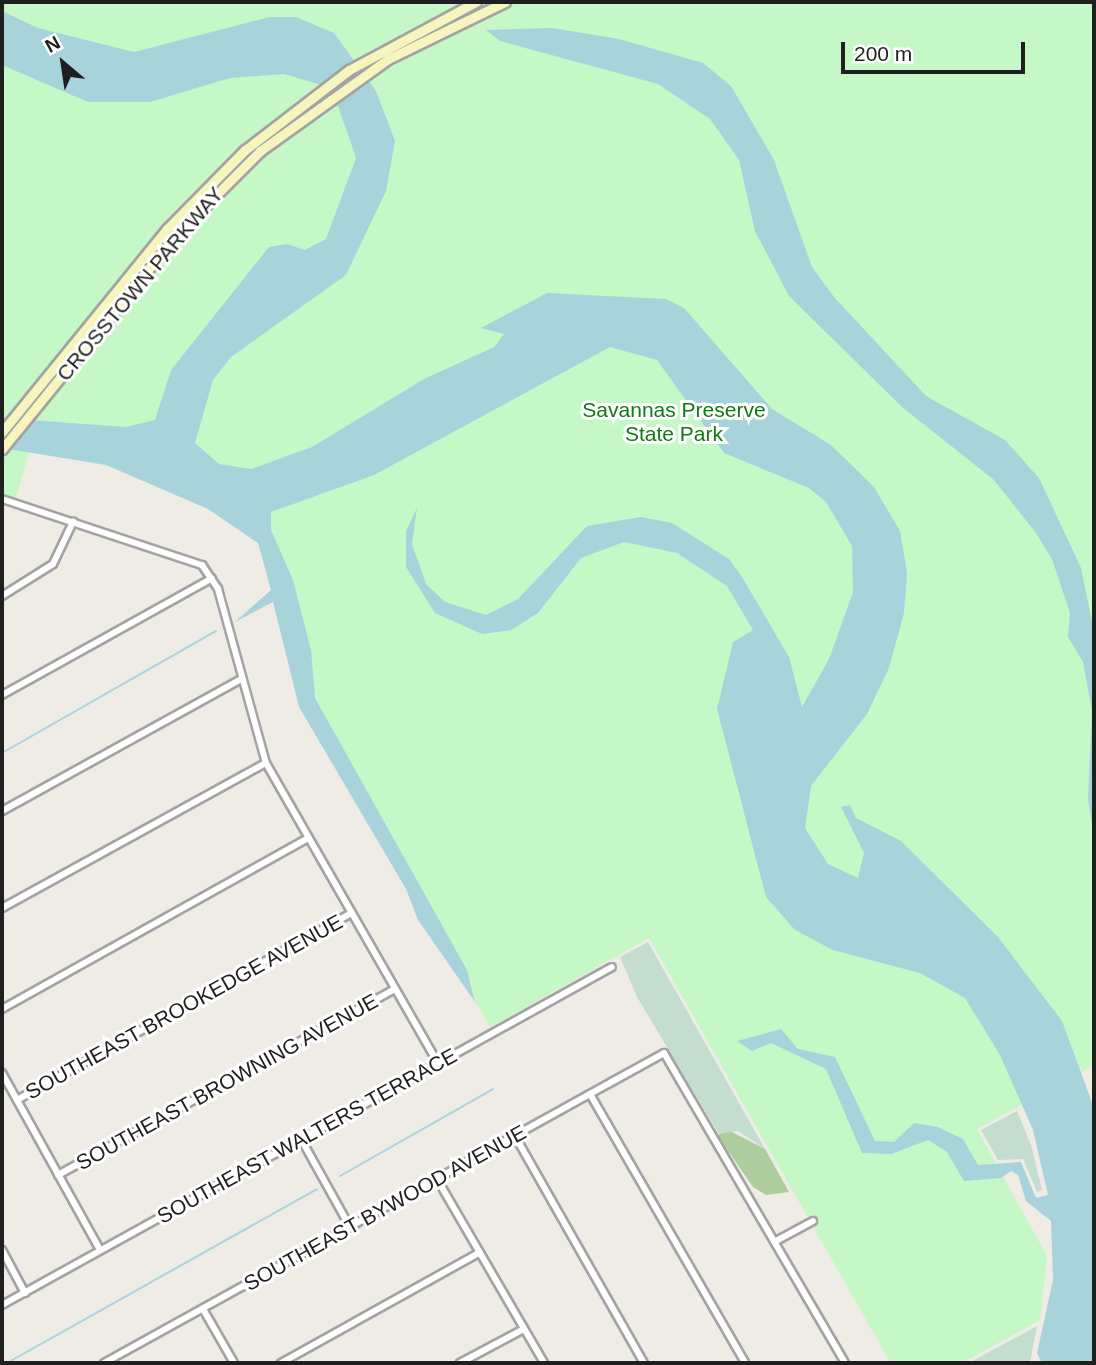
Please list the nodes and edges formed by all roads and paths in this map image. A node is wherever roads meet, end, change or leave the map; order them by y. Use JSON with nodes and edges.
{"nodes":[{"id":1,"x":476,"y":2,"type":"edge"},
{"id":2,"x":505,"y":2,"type":"edge"},
{"id":3,"x":2,"y":432,"type":"edge"},
{"id":4,"x":2,"y":449,"type":"edge"},
{"id":5,"x":2,"y":499,"type":"edge"},
{"id":6,"x":73,"y":522,"type":"junction"},
{"id":7,"x":212,"y":578,"type":"junction"},
{"id":8,"x":2,"y":596,"type":"edge"},
{"id":9,"x":239,"y":680,"type":"junction"},
{"id":10,"x":2,"y":695,"type":"edge"},
{"id":11,"x":266,"y":763,"type":"junction"},
{"id":12,"x":2,"y":811,"type":"edge"},
{"id":13,"x":308,"y":838,"type":"junction"},
{"id":14,"x":2,"y":908,"type":"edge"},
{"id":15,"x":351,"y":913,"type":"junction"},
{"id":16,"x":612,"y":967,"type":"dead end"},
{"id":17,"x":395,"y":989,"type":"junction"},
{"id":18,"x":2,"y":1009,"type":"edge"},
{"id":19,"x":438,"y":1063,"type":"junction"},
{"id":20,"x":2,"y":1073,"type":"edge"},
{"id":21,"x":590,"y":1094,"type":"junction"},
{"id":22,"x":17,"y":1100,"type":"junction"},
{"id":23,"x":515,"y":1136,"type":"junction"},
{"id":24,"x":301,"y":1139,"type":"junction"},
{"id":25,"x":58,"y":1175,"type":"junction"},
{"id":26,"x":438,"y":1178,"type":"junction"},
{"id":27,"x":813,"y":1221,"type":"dead end"},
{"id":28,"x":350,"y":1227,"type":"junction"},
{"id":29,"x":776,"y":1241,"type":"junction"},
{"id":30,"x":2,"y":1250,"type":"edge"},
{"id":31,"x":100,"y":1250,"type":"junction"},
{"id":32,"x":479,"y":1254,"type":"junction"},
{"id":33,"x":25,"y":1293,"type":"junction"},
{"id":34,"x":2,"y":1305,"type":"edge"},
{"id":35,"x":203,"y":1309,"type":"junction"},
{"id":36,"x":524,"y":1329,"type":"junction"},
{"id":37,"x":104,"y":1363,"type":"edge"},
{"id":38,"x":234,"y":1363,"type":"edge"},
{"id":39,"x":281,"y":1363,"type":"edge"},
{"id":40,"x":460,"y":1363,"type":"edge"},
{"id":41,"x":544,"y":1363,"type":"edge"},
{"id":42,"x":644,"y":1363,"type":"edge"},
{"id":43,"x":745,"y":1363,"type":"edge"},
{"id":44,"x":845,"y":1363,"type":"edge"}],
"edges":[{"from":1,"to":3,"type":"main road","name":"CROSSTOWN PARKWAY"},
{"from":2,"to":4,"type":"main road","name":"CROSSTOWN PARKWAY"},
{"from":5,"to":6,"type":"street"},
{"from":6,"to":7,"type":"street"},
{"from":6,"to":8,"type":"street"},
{"from":7,"to":9,"type":"street"},
{"from":7,"to":10,"type":"street"},
{"from":9,"to":11,"type":"street"},
{"from":9,"to":12,"type":"street"},
{"from":11,"to":13,"type":"street"},
{"from":11,"to":14,"type":"street"},
{"from":13,"to":15,"type":"street"},
{"from":13,"to":18,"type":"street"},
{"from":15,"to":17,"type":"street"},
{"from":15,"to":22,"type":"street","name":"SOUTHEAST BROOKEDGE AVENUE"},
{"from":16,"to":19,"type":"street","name":"SOUTHEAST WALTERS TERRACE"},
{"from":17,"to":19,"type":"street"},
{"from":17,"to":25,"type":"street","name":"SOUTHEAST BROWNING AVENUE"},
{"from":19,"to":24,"type":"street","name":"SOUTHEAST WALTERS TERRACE"},
{"from":20,"to":22,"type":"street"},
{"from":21,"to":23,"type":"street","name":"SOUTHEAST BYWOOD AVENUE"},
{"from":21,"to":29,"type":"street","name":"SOUTHEAST BYWOOD AVENUE"},
{"from":21,"to":43,"type":"street"},
{"from":22,"to":25,"type":"street"},
{"from":23,"to":26,"type":"street","name":"SOUTHEAST BYWOOD AVENUE"},
{"from":23,"to":42,"type":"street"},
{"from":24,"to":28,"type":"street"},
{"from":24,"to":31,"type":"street","name":"SOUTHEAST WALTERS TERRACE"},
{"from":25,"to":31,"type":"street"},
{"from":26,"to":28,"type":"street","name":"SOUTHEAST BYWOOD AVENUE"},
{"from":26,"to":32,"type":"street"},
{"from":27,"to":29,"type":"street"},
{"from":28,"to":35,"type":"street","name":"SOUTHEAST BYWOOD AVENUE"},
{"from":29,"to":44,"type":"street"},
{"from":30,"to":33,"type":"street"},
{"from":31,"to":33,"type":"street","name":"SOUTHEAST WALTERS TERRACE"},
{"from":32,"to":36,"type":"street"},
{"from":32,"to":39,"type":"street"},
{"from":33,"to":34,"type":"street","name":"SOUTHEAST WALTERS TERRACE"},
{"from":35,"to":37,"type":"street","name":"SOUTHEAST BYWOOD AVENUE"},
{"from":35,"to":38,"type":"street"},
{"from":36,"to":40,"type":"street"},
{"from":36,"to":41,"type":"street"}]}
